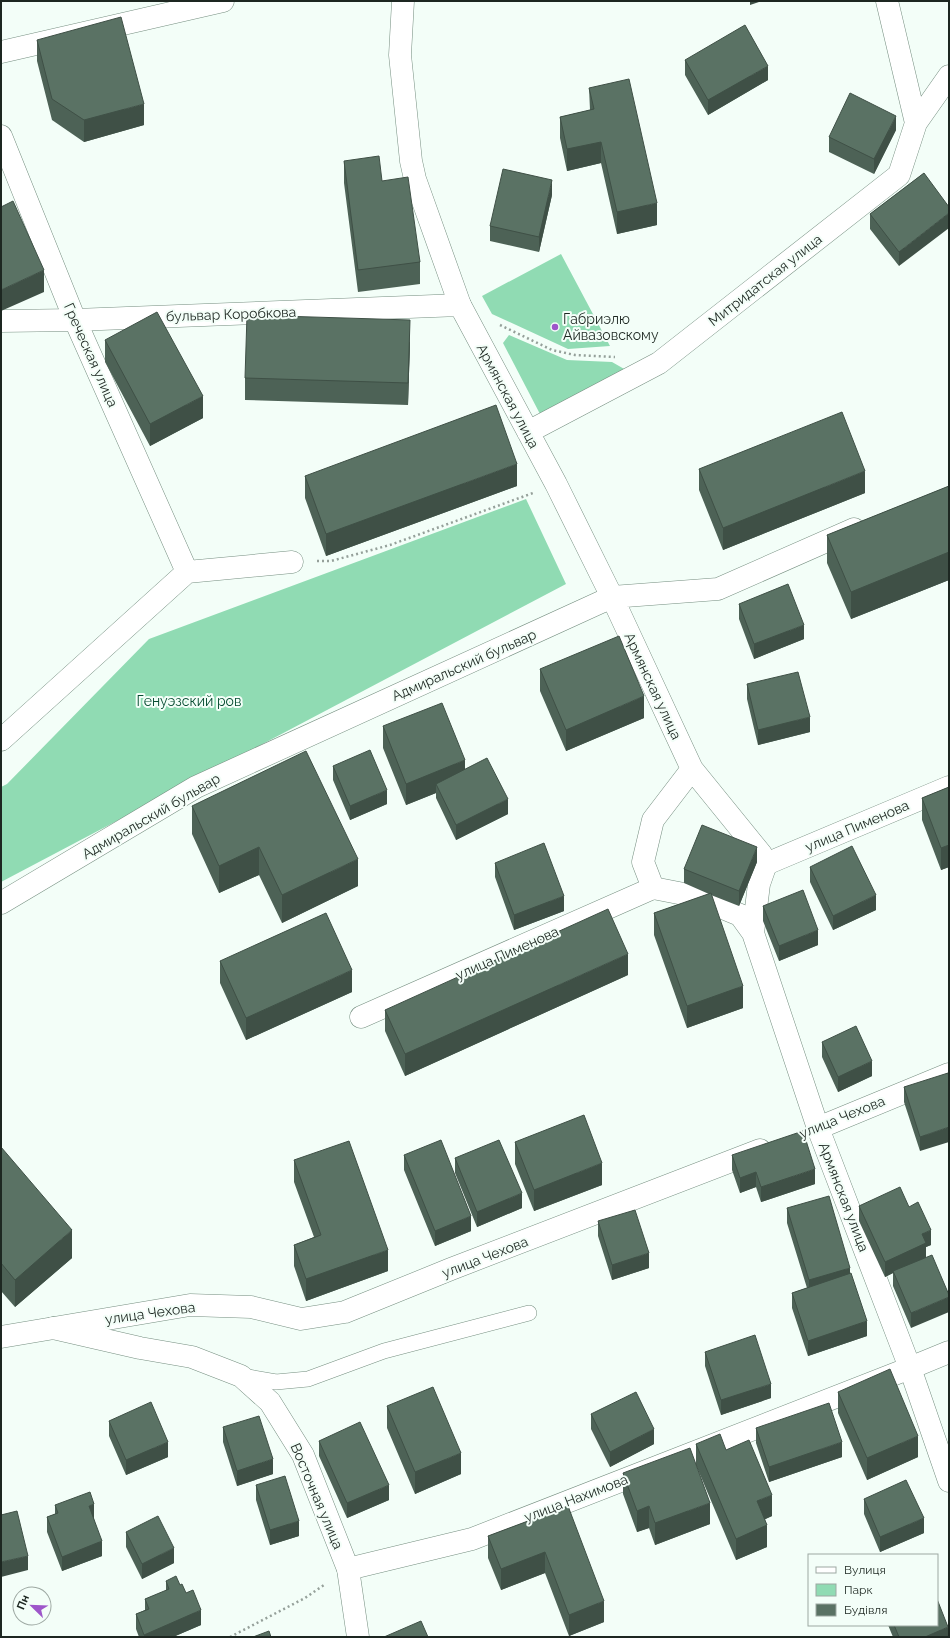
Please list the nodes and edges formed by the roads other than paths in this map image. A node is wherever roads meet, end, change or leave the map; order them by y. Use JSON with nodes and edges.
{"nodes":[{"id":1,"x":222,"y":1,"type":"edge"},
{"id":2,"x":403,"y":1,"type":"edge"},
{"id":3,"x":887,"y":1,"type":"edge"},
{"id":4,"x":1,"y":52,"type":"edge"},
{"id":5,"x":949,"y":76,"type":"edge"},
{"id":6,"x":916,"y":123,"type":"junction"},
{"id":7,"x":1,"y":136,"type":"edge"},
{"id":8,"x":460,"y":305,"type":"junction"},
{"id":9,"x":75,"y":320,"type":"junction"},
{"id":10,"x":1,"y":321,"type":"edge"},
{"id":11,"x":528,"y":432,"type":"junction"},
{"id":12,"x":870,"y":522,"type":"edge"},
{"id":13,"x":292,"y":562,"type":"road end"},
{"id":14,"x":187,"y":572,"type":"junction"},
{"id":15,"x":612,"y":597,"type":"junction"},
{"id":16,"x":1,"y":740,"type":"edge"},
{"id":17,"x":692,"y":769,"type":"junction"},
{"id":18,"x":949,"y":787,"type":"edge"},
{"id":19,"x":766,"y":864,"type":"junction"},
{"id":20,"x":653,"y":888,"type":"junction"},
{"id":21,"x":1,"y":903,"type":"edge"},
{"id":22,"x":754,"y":932,"type":"junction"},
{"id":23,"x":361,"y":1017,"type":"dead end"},
{"id":24,"x":949,"y":1074,"type":"edge"},
{"id":25,"x":818,"y":1128,"type":"junction"},
{"id":26,"x":529,"y":1313,"type":"dead end"},
{"id":27,"x":52,"y":1328,"type":"junction"},
{"id":28,"x":1,"y":1336,"type":"edge"},
{"id":29,"x":949,"y":1352,"type":"edge"},
{"id":30,"x":910,"y":1368,"type":"junction"},
{"id":31,"x":241,"y":1376,"type":"junction"},
{"id":32,"x":947,"y":1469,"type":"edge"},
{"id":33,"x":348,"y":1569,"type":"junction"},
{"id":34,"x":358,"y":1637,"type":"edge"}],
"edges":[{"from":1,"to":4,"type":"street"},
{"from":2,"to":8,"type":"street","name":"Армянская улица"},
{"from":3,"to":6,"type":"street"},
{"from":5,"to":6,"type":"street","name":"Митридатская улица"},
{"from":6,"to":11,"type":"street","name":"Митридатская улица"},
{"from":7,"to":9,"type":"street","name":"Греческая улица"},
{"from":8,"to":9,"type":"street","name":"бульвар Коробкова"},
{"from":8,"to":11,"type":"street","name":"Армянская улица"},
{"from":9,"to":10,"type":"street","name":"бульвар Коробкова"},
{"from":9,"to":14,"type":"street","name":"Греческая улица"},
{"from":11,"to":15,"type":"street","name":"Армянская улица"},
{"from":12,"to":15,"type":"street","name":"Адмиральский бульвар"},
{"from":13,"to":14,"type":"street"},
{"from":14,"to":16,"type":"street"},
{"from":15,"to":17,"type":"street","name":"Армянская улица"},
{"from":15,"to":21,"type":"street","name":"Адмиральский бульвар"},
{"from":17,"to":19,"type":"street","name":"Армянская улица"},
{"from":17,"to":20,"type":"street"},
{"from":18,"to":19,"type":"street","name":"улица Пименова"},
{"from":19,"to":22,"type":"street","name":"Армянская улица"},
{"from":20,"to":22,"type":"street","name":"Армянская улица"},
{"from":20,"to":23,"type":"street","name":"улица Пименова"},
{"from":22,"to":25,"type":"street","name":"Армянская улица"},
{"from":24,"to":25,"type":"street","name":"улица Чехова"},
{"from":25,"to":27,"type":"street","name":"улица Чехова"},
{"from":25,"to":30,"type":"street","name":"Армянская улица"},
{"from":26,"to":31,"type":"lane"},
{"from":27,"to":28,"type":"street","name":"улица Чехова"},
{"from":27,"to":31,"type":"street","name":"Восточная улица"},
{"from":29,"to":30,"type":"street","name":"улица Нахимова"},
{"from":30,"to":32,"type":"street","name":"Армянская улица"},
{"from":30,"to":33,"type":"street","name":"улица Нахимова"},
{"from":31,"to":33,"type":"street","name":"Восточная улица"},
{"from":33,"to":34,"type":"street","name":"Восточная улица"}]}
